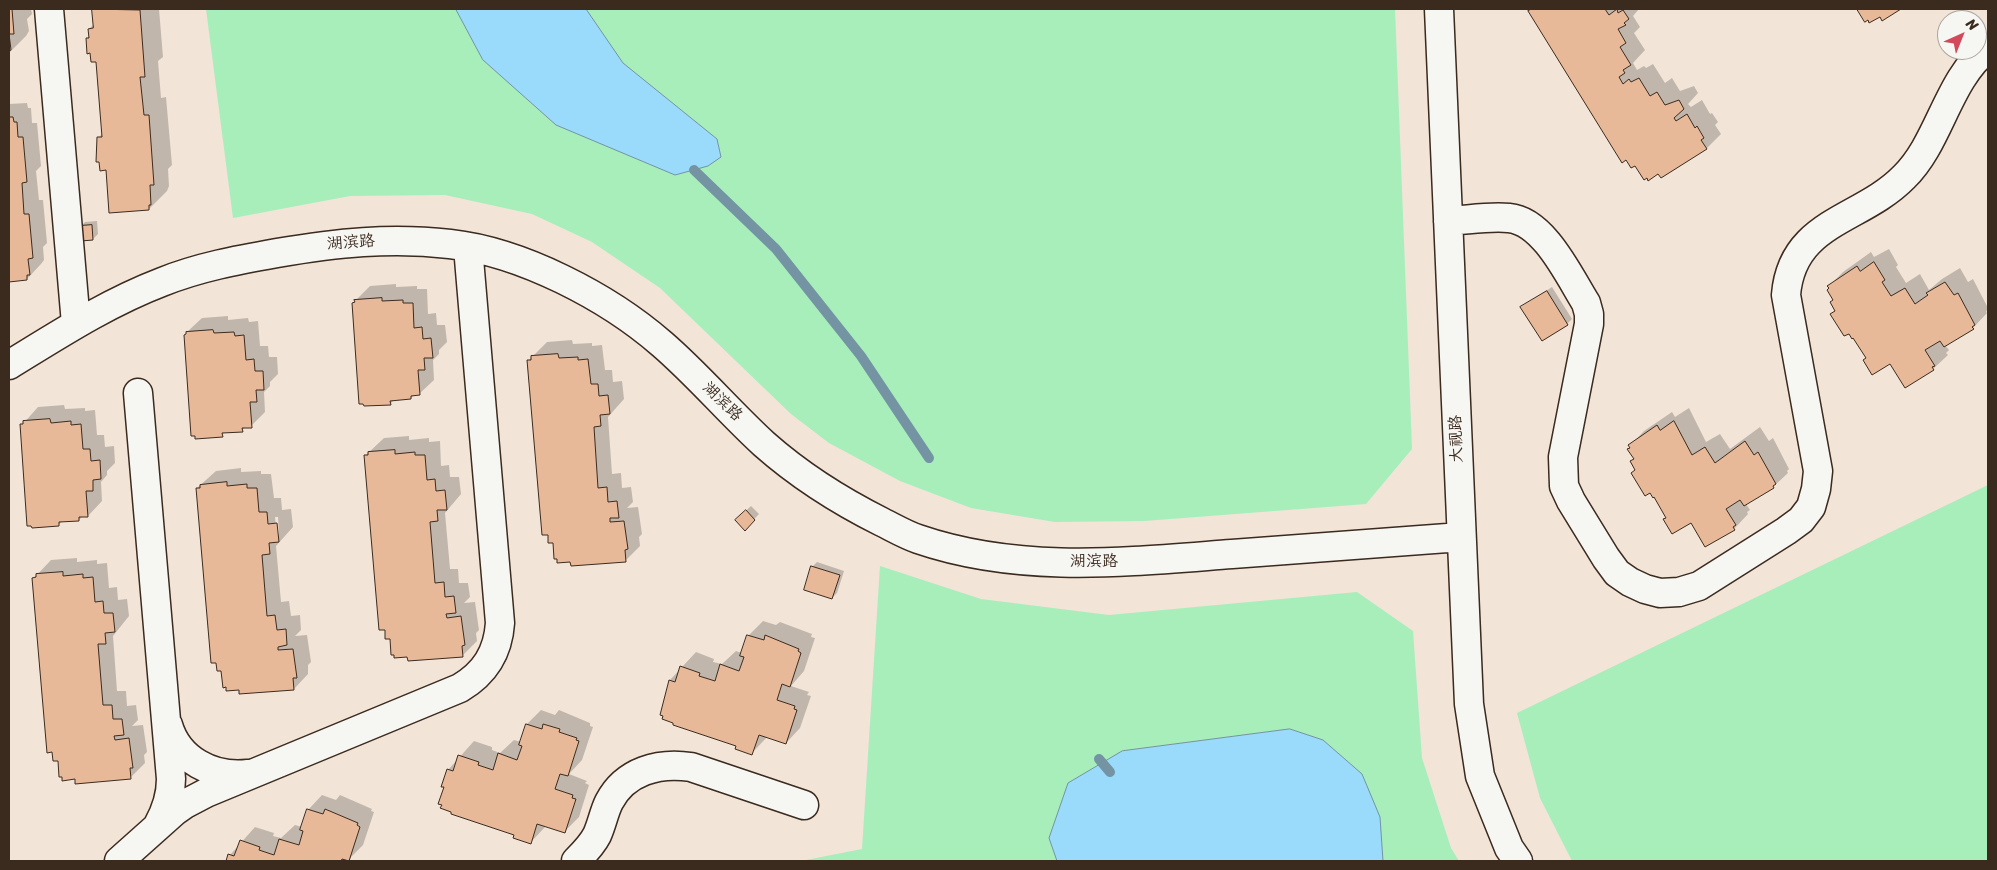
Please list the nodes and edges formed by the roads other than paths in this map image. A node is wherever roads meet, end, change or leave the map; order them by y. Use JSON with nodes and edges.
{"nodes":[{"id":1,"x":49,"y":9,"type":"edge"},
{"id":2,"x":1439,"y":9,"type":"edge"},
{"id":3,"x":1988,"y":48,"type":"edge"},
{"id":4,"x":1448,"y":220,"type":"junction"},
{"id":5,"x":468,"y":247,"type":"junction"},
{"id":6,"x":76,"y":324,"type":"junction"},
{"id":7,"x":9,"y":365,"type":"edge"},
{"id":8,"x":138,"y":393,"type":"dead end"},
{"id":9,"x":1461,"y":537,"type":"junction"},
{"id":10,"x":166,"y":717,"type":"junction"},
{"id":11,"x":254,"y":773,"type":"junction"},
{"id":12,"x":804,"y":806,"type":"dead end"},
{"id":13,"x":154,"y":830,"type":"junction"},
{"id":14,"x":119,"y":861,"type":"edge"},
{"id":15,"x":576,"y":861,"type":"edge"},
{"id":16,"x":1518,"y":861,"type":"edge"}],
"edges":[{"from":1,"to":6,"type":"street"},
{"from":2,"to":4,"type":"street","name":"大视路"},
{"from":3,"to":4,"type":"street"},
{"from":4,"to":9,"type":"street","name":"大视路"},
{"from":5,"to":6,"type":"street","name":"湖滨路"},
{"from":5,"to":9,"type":"street","name":"湖滨路"},
{"from":5,"to":11,"type":"street"},
{"from":6,"to":7,"type":"street","name":"湖滨路"},
{"from":8,"to":10,"type":"street"},
{"from":9,"to":16,"type":"street","name":"大视路"},
{"from":10,"to":11,"type":"street"},
{"from":10,"to":13,"type":"street"},
{"from":11,"to":13,"type":"street"},
{"from":12,"to":15,"type":"street"},
{"from":13,"to":14,"type":"street"}]}
